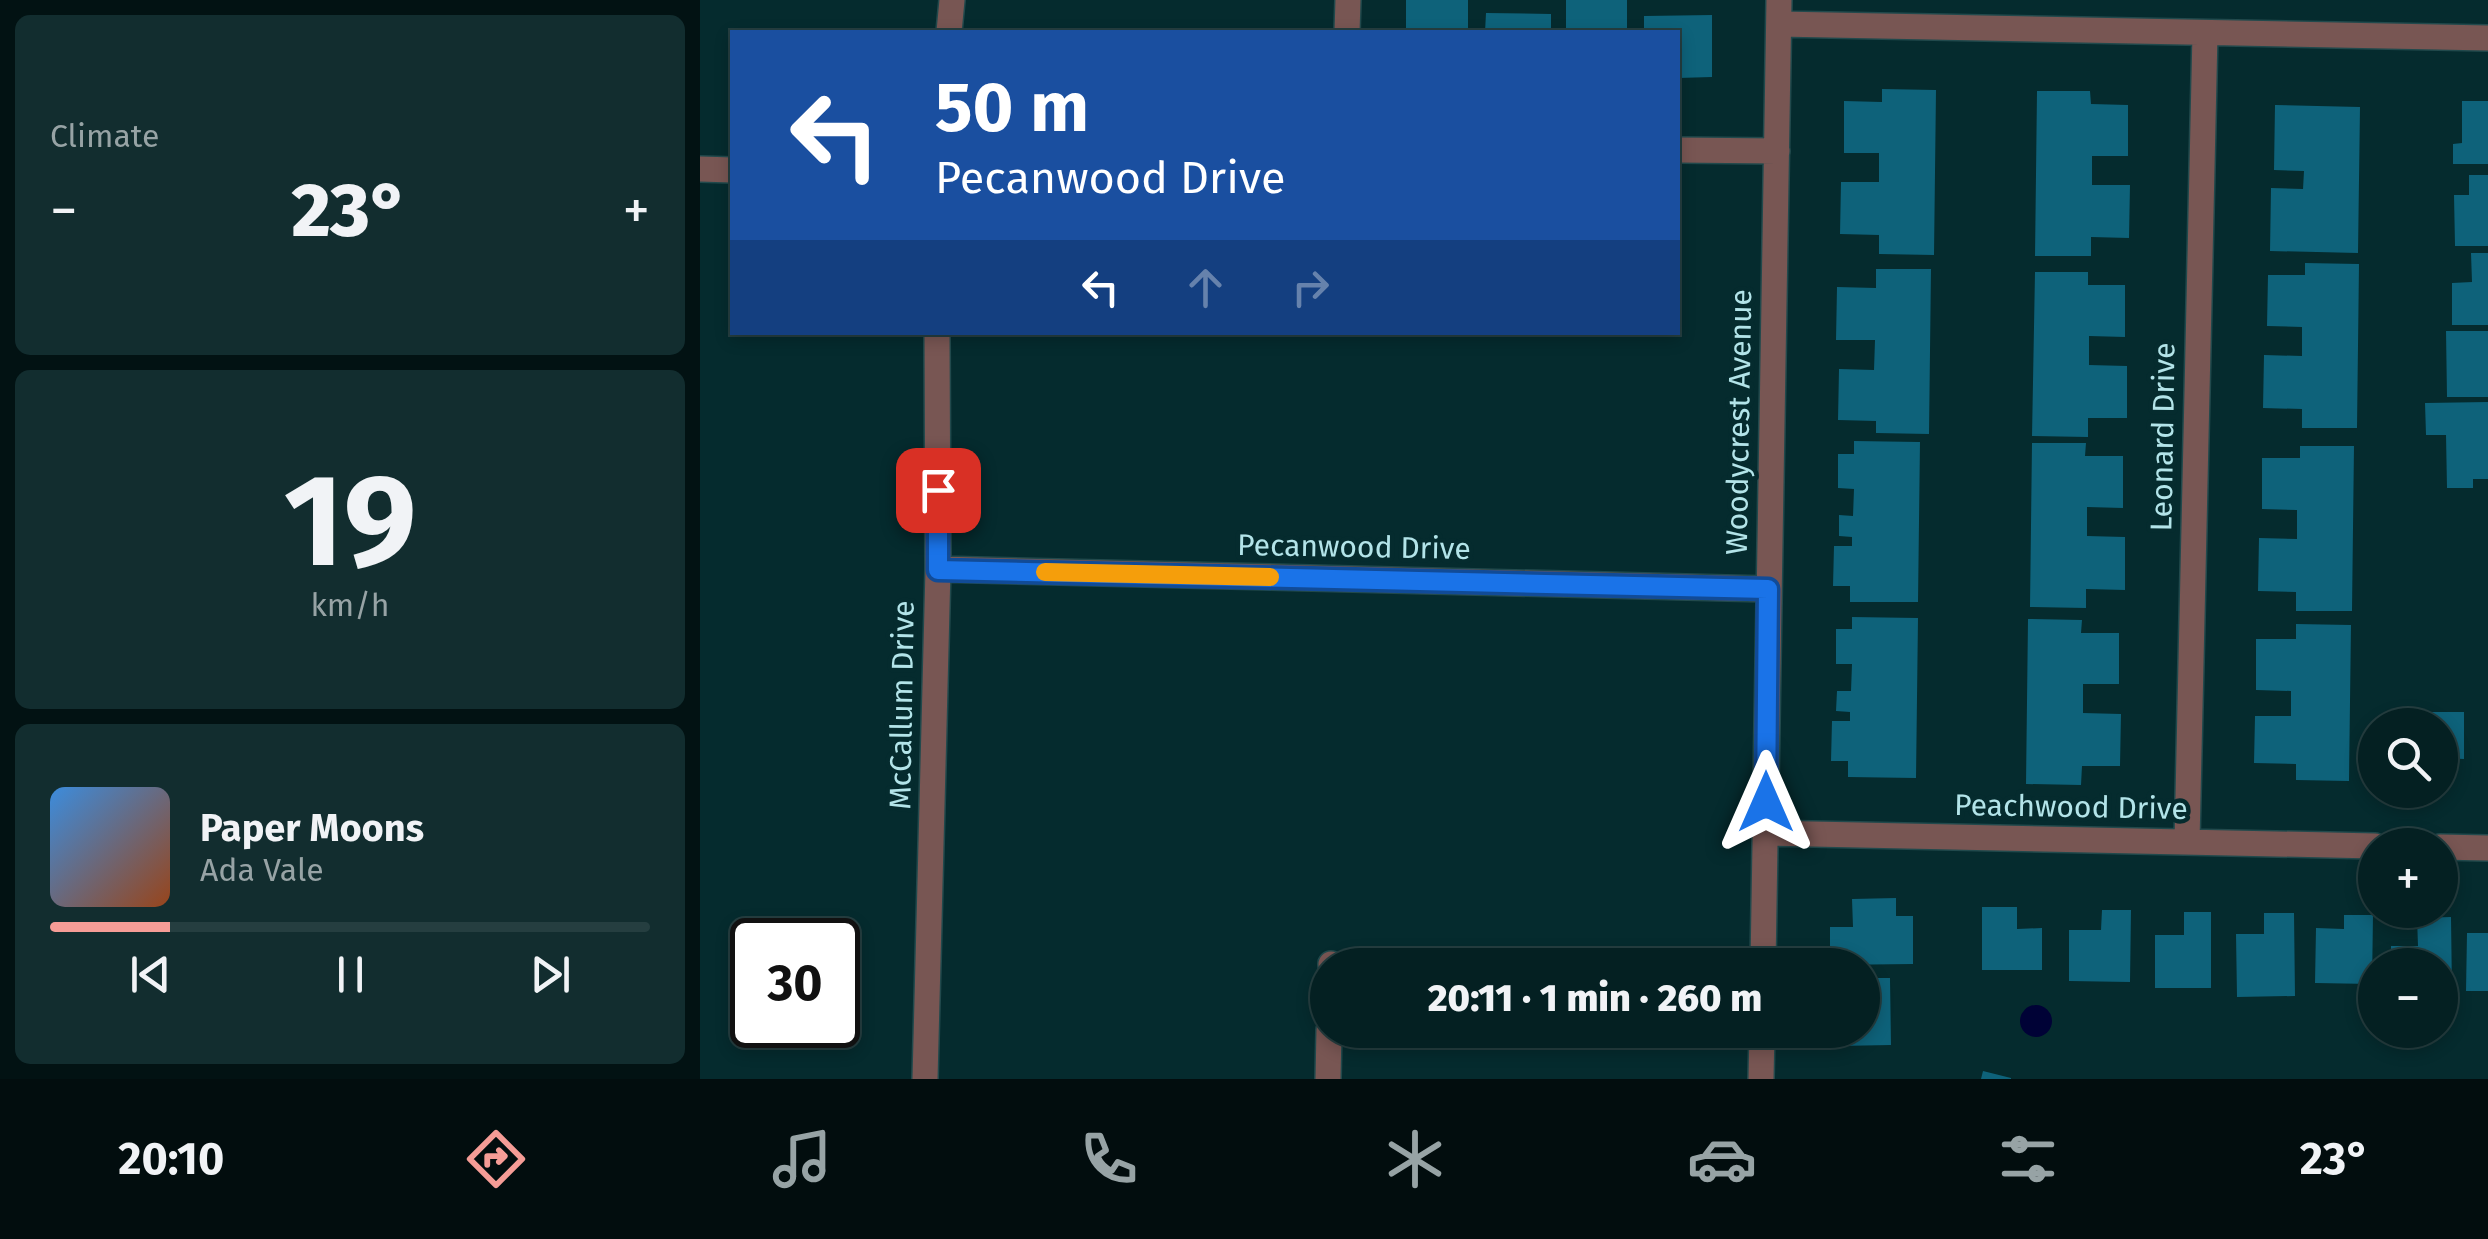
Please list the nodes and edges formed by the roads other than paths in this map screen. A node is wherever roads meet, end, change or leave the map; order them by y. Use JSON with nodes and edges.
{"nodes":[{"id":1,"x":952,"y":0,"type":"edge"},
{"id":2,"x":1348,"y":0,"type":"edge"},
{"id":3,"x":1780,"y":12,"type":"edge"},
{"id":4,"x":949,"y":30,"type":"edge"},
{"id":5,"x":1347,"y":30,"type":"edge"},
{"id":6,"x":2205,"y":33,"type":"junction"},
{"id":7,"x":2488,"y":38,"type":"edge"},
{"id":8,"x":1680,"y":150,"type":"edge"},
{"id":9,"x":1777,"y":151,"type":"junction"},
{"id":10,"x":700,"y":169,"type":"edge"},
{"id":11,"x":730,"y":170,"type":"edge"},
{"id":12,"x":937,"y":335,"type":"edge"},
{"id":13,"x":938,"y":570,"type":"junction"},
{"id":14,"x":1768,"y":589,"type":"junction"},
{"id":15,"x":1766,"y":833,"type":"junction"},
{"id":16,"x":2186,"y":842,"type":"junction"},
{"id":17,"x":2358,"y":846,"type":"edge"},
{"id":18,"x":2458,"y":847,"type":"edge"},
{"id":19,"x":2488,"y":848,"type":"edge"},
{"id":20,"x":1763,"y":948,"type":"edge"},
{"id":21,"x":1329,"y":1048,"type":"edge"},
{"id":22,"x":1762,"y":1048,"type":"edge"},
{"id":23,"x":925,"y":1079,"type":"edge"},
{"id":24,"x":1328,"y":1079,"type":"edge"},
{"id":25,"x":1761,"y":1079,"type":"edge"}],
"edges":[{"from":1,"to":4,"type":"street"},
{"from":2,"to":5,"type":"street"},
{"from":3,"to":6,"type":"street"},
{"from":3,"to":9,"type":"street","name":"Woodycrest Avenue"},
{"from":6,"to":7,"type":"street"},
{"from":6,"to":16,"type":"street","name":"Leonard Drive"},
{"from":8,"to":9,"type":"street"},
{"from":9,"to":14,"type":"street","name":"Woodycrest Avenue"},
{"from":10,"to":11,"type":"street"},
{"from":12,"to":13,"type":"street","name":"McCallum Drive"},
{"from":13,"to":14,"type":"street","name":"Pecanwood Drive"},
{"from":13,"to":23,"type":"street","name":"McCallum Drive"},
{"from":14,"to":15,"type":"street","name":"Woodycrest Avenue"},
{"from":15,"to":16,"type":"street","name":"Peachwood Drive"},
{"from":15,"to":20,"type":"street","name":"Woodycrest Avenue"},
{"from":16,"to":17,"type":"street","name":"Peachwood Drive"},
{"from":18,"to":19,"type":"street"},
{"from":21,"to":24,"type":"street"},
{"from":22,"to":25,"type":"street"}]}
